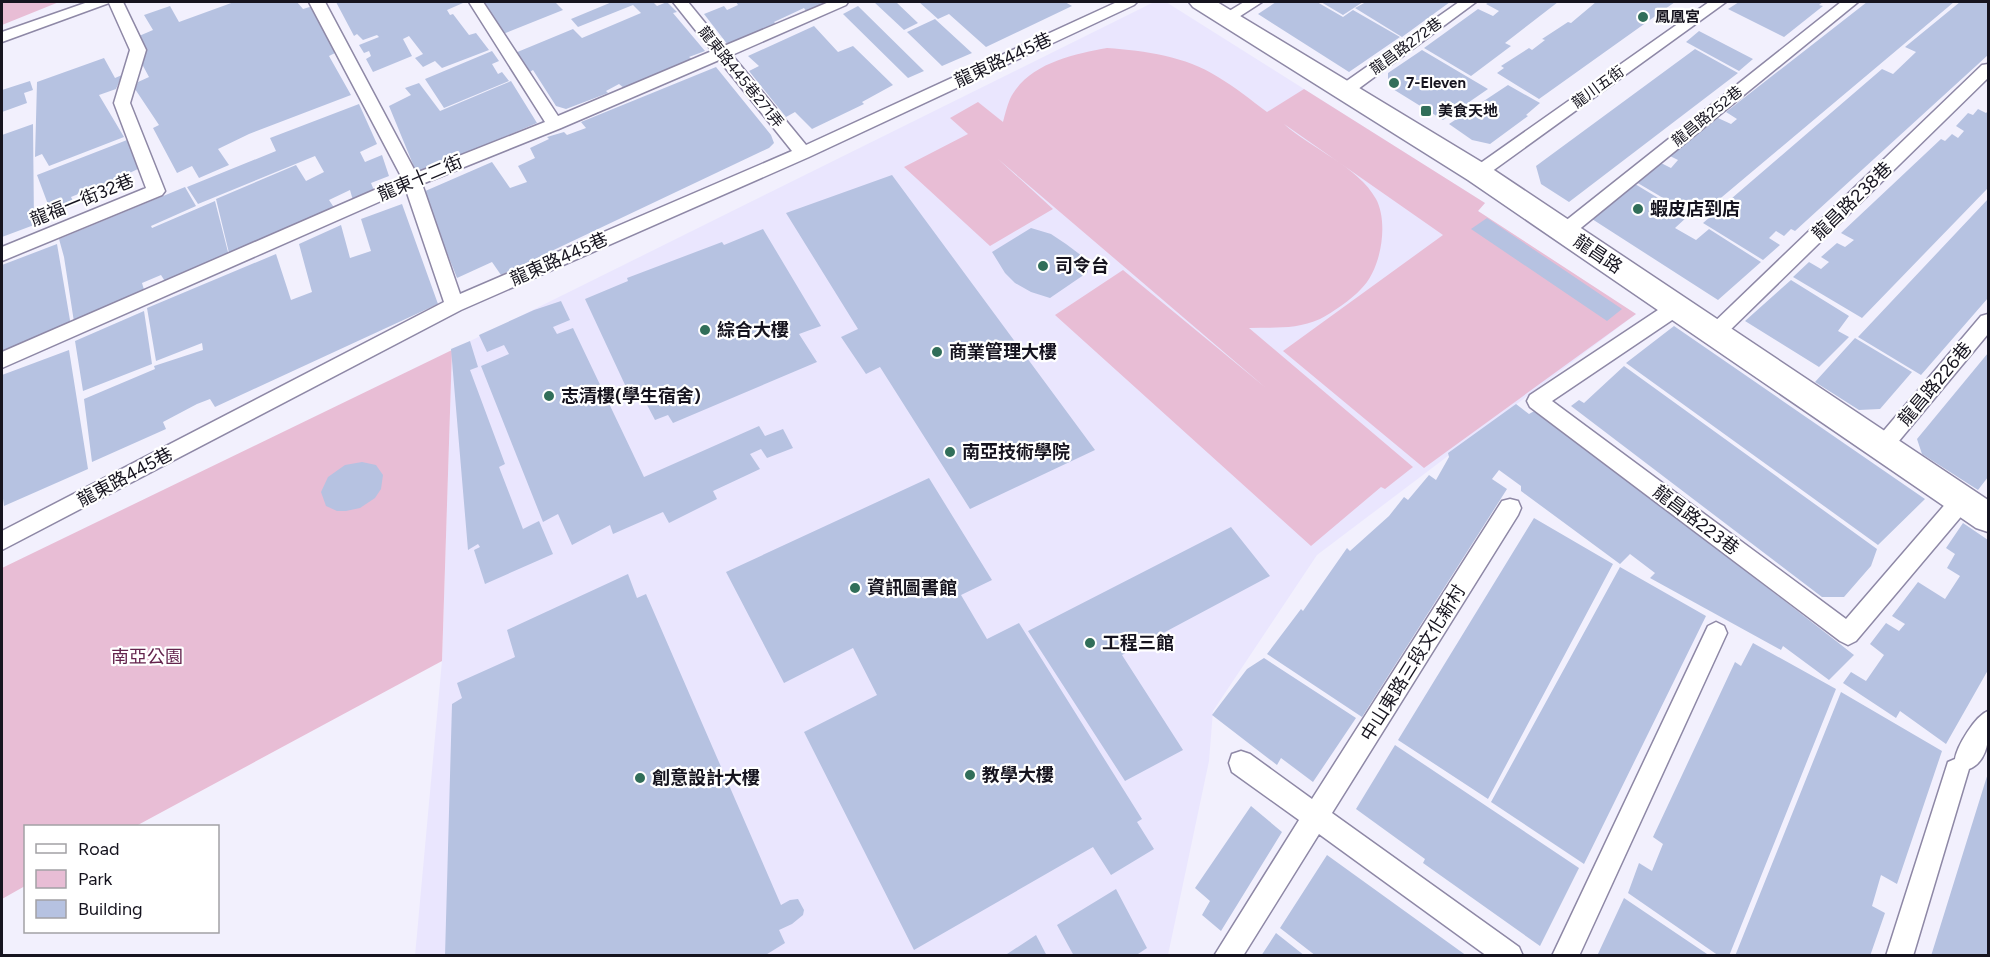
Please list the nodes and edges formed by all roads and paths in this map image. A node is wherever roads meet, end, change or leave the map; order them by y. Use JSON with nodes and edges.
{"nodes":[{"id":1,"x":102,"y":2,"type":"edge"},
{"id":2,"x":116,"y":2,"type":"edge"},
{"id":3,"x":317,"y":2,"type":"edge"},
{"id":4,"x":476,"y":2,"type":"edge"},
{"id":5,"x":680,"y":2,"type":"edge"},
{"id":6,"x":841,"y":2,"type":"edge"},
{"id":7,"x":1129,"y":2,"type":"edge"},
{"id":8,"x":1201,"y":2,"type":"edge"},
{"id":9,"x":1254,"y":2,"type":"edge"},
{"id":10,"x":1468,"y":2,"type":"edge"},
{"id":11,"x":1718,"y":2,"type":"edge"},
{"id":12,"x":1850,"y":2,"type":"edge"},
{"id":13,"x":1226,"y":19,"type":"junction"},
{"id":14,"x":2,"y":37,"type":"edge"},
{"id":15,"x":719,"y":52,"type":"junction"},
{"id":16,"x":1989,"y":69,"type":"edge"},
{"id":17,"x":1344,"y":91,"type":"junction"},
{"id":18,"x":555,"y":124,"type":"junction"},
{"id":19,"x":803,"y":153,"type":"junction"},
{"id":20,"x":1478,"y":172,"type":"junction"},
{"id":21,"x":412,"y":181,"type":"junction"},
{"id":22,"x":1565,"y":231,"type":"junction"},
{"id":23,"x":2,"y":254,"type":"edge"},
{"id":24,"x":454,"y":305,"type":"junction"},
{"id":25,"x":1677,"y":307,"type":"junction"},
{"id":26,"x":1989,"y":321,"type":"edge"},
{"id":27,"x":1715,"y":333,"type":"junction"},
{"id":28,"x":2,"y":360,"type":"edge"},
{"id":29,"x":1882,"y":447,"type":"junction"},
{"id":30,"x":1962,"y":501,"type":"junction"},
{"id":31,"x":1510,"y":508,"type":"dead end"},
{"id":32,"x":1989,"y":518,"type":"edge"},
{"id":33,"x":2,"y":541,"type":"edge"},
{"id":34,"x":1716,"y":633,"type":"dead end"},
{"id":35,"x":1989,"y":723,"type":"edge"},
{"id":36,"x":1241,"y":763,"type":"dead end"},
{"id":37,"x":1315,"y":818,"type":"junction"},
{"id":38,"x":1227,"y":956,"type":"edge"},
{"id":39,"x":1510,"y":956,"type":"edge"},
{"id":40,"x":1565,"y":956,"type":"edge"},
{"id":41,"x":1899,"y":956,"type":"edge"}],
"edges":[{"from":1,"to":14,"type":"lane"},
{"from":2,"to":23,"type":"lane","name":"龍福一街32巷"},
{"from":3,"to":21,"type":"lane"},
{"from":4,"to":18,"type":"lane"},
{"from":5,"to":15,"type":"lane","name":"龍東路445巷271弄"},
{"from":6,"to":15,"type":"lane","name":"龍東十二街"},
{"from":7,"to":19,"type":"lane","name":"龍東路445巷"},
{"from":8,"to":13,"type":"street","name":"龍昌路"},
{"from":9,"to":13,"type":"lane"},
{"from":10,"to":17,"type":"lane","name":"龍昌路272巷"},
{"from":11,"to":20,"type":"lane","name":"龍川五街"},
{"from":12,"to":22,"type":"lane","name":"龍昌路252巷"},
{"from":13,"to":17,"type":"street","name":"龍昌路"},
{"from":15,"to":18,"type":"lane","name":"龍東十二街"},
{"from":15,"to":19,"type":"lane","name":"龍東路445巷271弄"},
{"from":16,"to":27,"type":"lane","name":"龍昌路238巷"},
{"from":17,"to":20,"type":"street","name":"龍昌路"},
{"from":18,"to":21,"type":"lane","name":"龍東十二街"},
{"from":19,"to":24,"type":"lane","name":"龍東路445巷"},
{"from":20,"to":22,"type":"street","name":"龍昌路"},
{"from":21,"to":24,"type":"lane"},
{"from":21,"to":28,"type":"lane","name":"龍東十二街"},
{"from":22,"to":25,"type":"street","name":"龍昌路"},
{"from":24,"to":33,"type":"lane","name":"龍東路445巷"},
{"from":25,"to":27,"type":"street","name":"龍昌路"},
{"from":25,"to":30,"type":"lane","name":"龍昌路223巷"},
{"from":26,"to":29,"type":"lane","name":"龍昌路226巷"},
{"from":27,"to":29,"type":"street","name":"龍昌路"},
{"from":29,"to":30,"type":"street","name":"龍昌路"},
{"from":30,"to":32,"type":"street","name":"龍昌路"},
{"from":31,"to":37,"type":"lane","name":"中山東路三段文化新村"},
{"from":34,"to":40,"type":"lane"},
{"from":35,"to":41,"type":"lane"},
{"from":36,"to":37,"type":"lane"},
{"from":37,"to":38,"type":"lane","name":"中山東路三段文化新村"},
{"from":37,"to":39,"type":"lane"}]}
